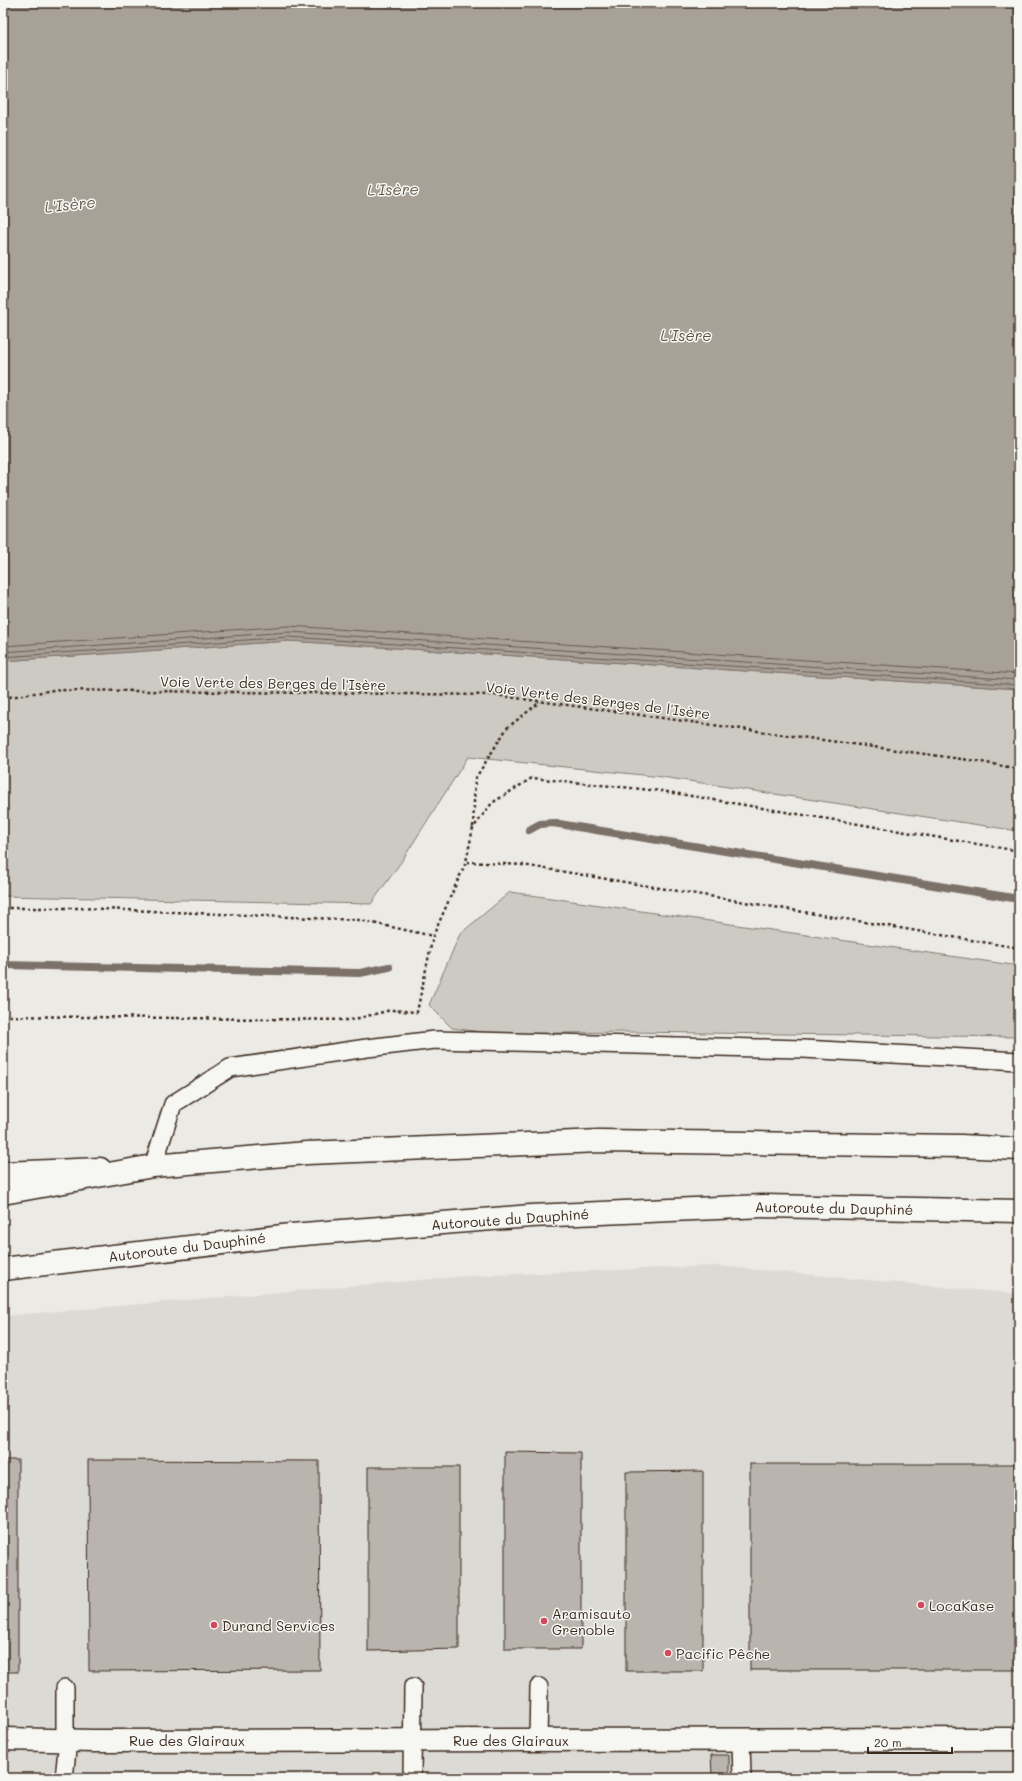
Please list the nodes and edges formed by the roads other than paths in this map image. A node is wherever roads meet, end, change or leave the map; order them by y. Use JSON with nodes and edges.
{"nodes":[{"id":1,"x":1019,"y":1061,"type":"edge"},
{"id":2,"x":1019,"y":1149,"type":"edge"},
{"id":3,"x":163,"y":1165,"type":"junction"},
{"id":4,"x":3,"y":1172,"type":"edge"},
{"id":5,"x":3,"y":1193,"type":"edge"},
{"id":6,"x":1019,"y":1211,"type":"edge"},
{"id":7,"x":3,"y":1269,"type":"edge"},
{"id":8,"x":412,"y":1687,"type":"dead end"},
{"id":9,"x":539,"y":1687,"type":"dead end"},
{"id":10,"x":64,"y":1688,"type":"dead end"},
{"id":11,"x":3,"y":1739,"type":"edge"},
{"id":12,"x":1019,"y":1739,"type":"edge"},
{"id":13,"x":64,"y":1740,"type":"junction"},
{"id":14,"x":411,"y":1740,"type":"junction"},
{"id":15,"x":538,"y":1740,"type":"junction"},
{"id":16,"x":741,"y":1740,"type":"junction"},
{"id":17,"x":64,"y":1778,"type":"edge"},
{"id":18,"x":412,"y":1778,"type":"edge"},
{"id":19,"x":742,"y":1778,"type":"edge"}],
"edges":[{"from":1,"to":3,"type":"lane"},
{"from":2,"to":3,"type":"main road"},
{"from":3,"to":4,"type":"main road"},
{"from":3,"to":5,"type":"main road"},
{"from":6,"to":7,"type":"main road","name":"Autoroute du Dauphiné"},
{"from":8,"to":14,"type":"lane"},
{"from":9,"to":15,"type":"lane"},
{"from":10,"to":13,"type":"lane"},
{"from":11,"to":13,"type":"main road","name":"Rue des Glairaux"},
{"from":12,"to":16,"type":"main road","name":"Rue des Glairaux"},
{"from":13,"to":14,"type":"main road","name":"Rue des Glairaux"},
{"from":13,"to":17,"type":"lane"},
{"from":14,"to":15,"type":"main road","name":"Rue des Glairaux"},
{"from":14,"to":18,"type":"lane"},
{"from":15,"to":16,"type":"main road","name":"Rue des Glairaux"},
{"from":16,"to":19,"type":"lane"}]}
